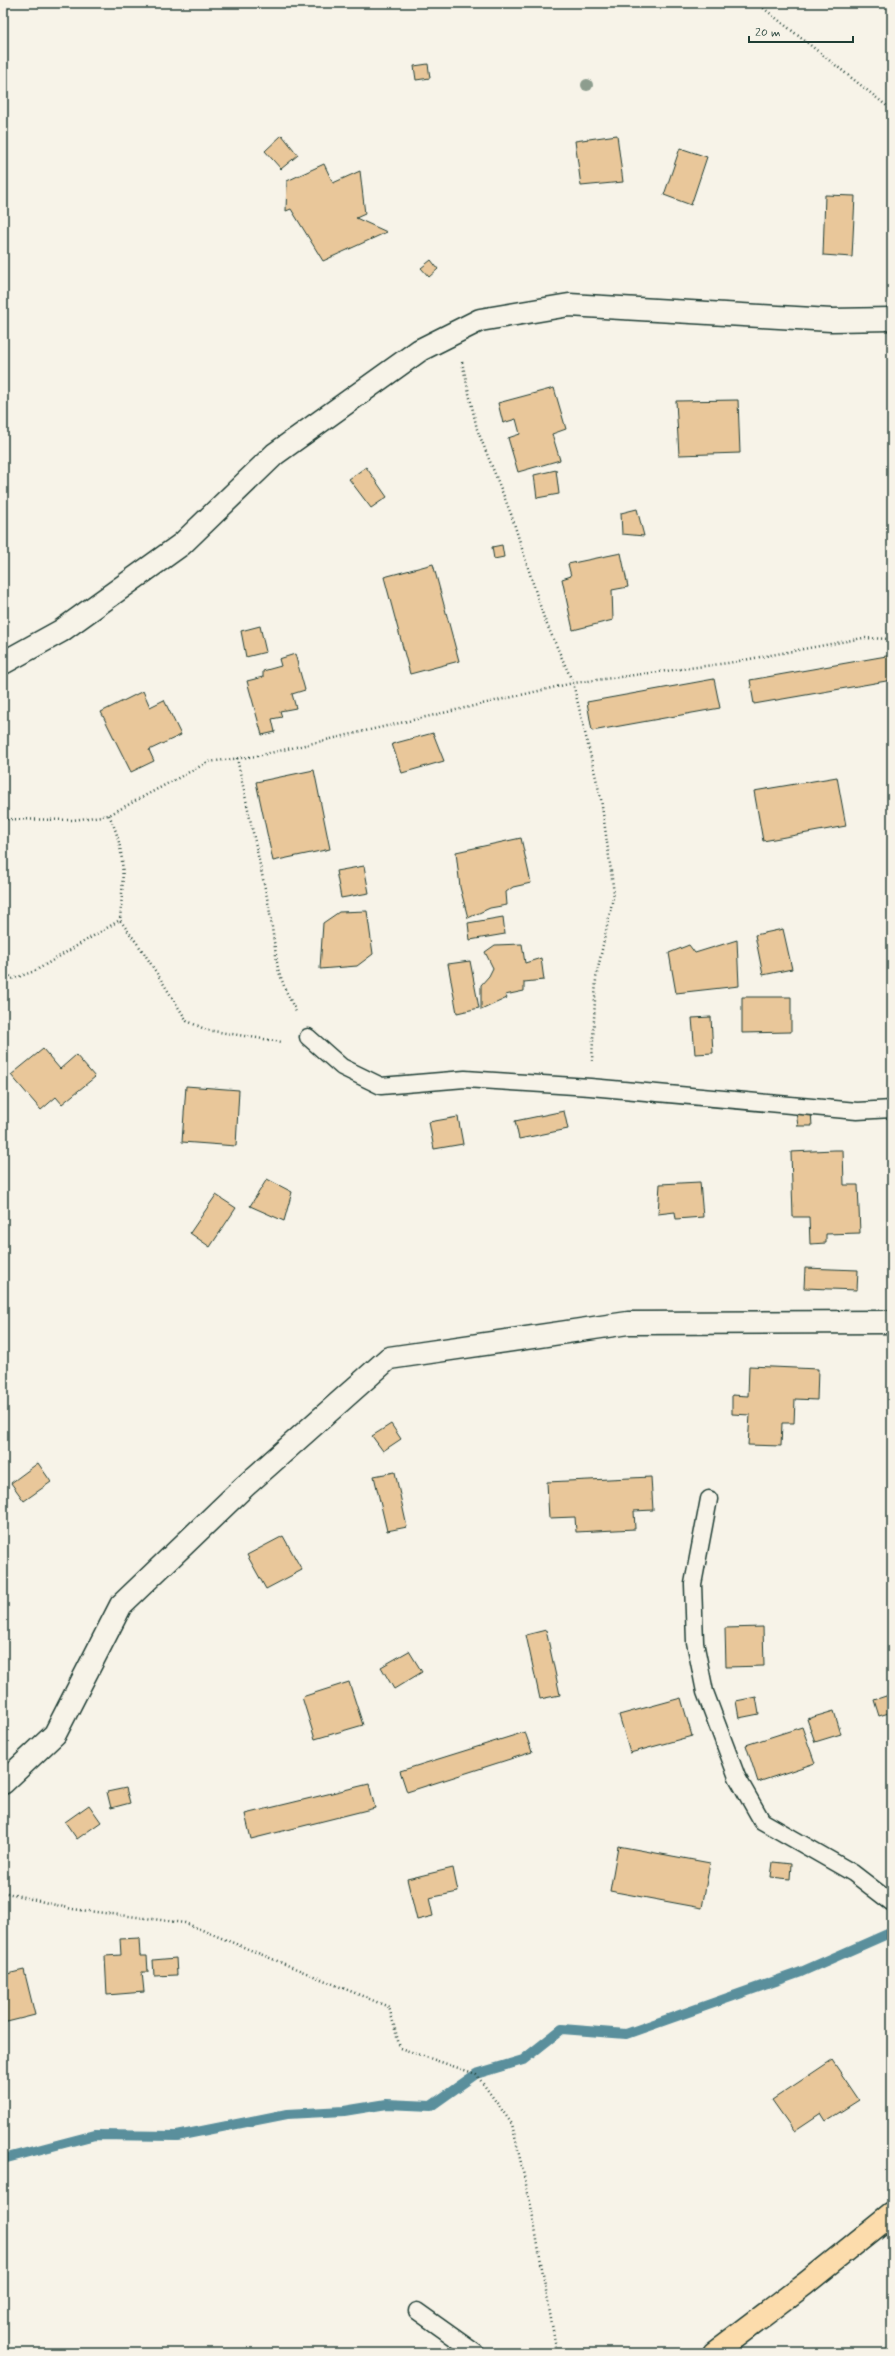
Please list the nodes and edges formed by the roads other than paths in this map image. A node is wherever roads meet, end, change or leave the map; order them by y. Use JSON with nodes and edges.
{"nodes":[{"id":1,"x":892,"y":319,"type":"edge"},
{"id":2,"x":3,"y":663,"type":"edge"},
{"id":3,"x":308,"y":1037,"type":"road end"},
{"id":4,"x":892,"y":1109,"type":"edge"},
{"id":5,"x":892,"y":1322,"type":"edge"},
{"id":6,"x":709,"y":1499,"type":"dead end"},
{"id":7,"x":3,"y":1783,"type":"edge"},
{"id":8,"x":892,"y":1903,"type":"edge"},
{"id":9,"x":892,"y":2214,"type":"edge"},
{"id":10,"x":417,"y":2311,"type":"dead end"},
{"id":11,"x":476,"y":2353,"type":"edge"},
{"id":12,"x":714,"y":2353,"type":"edge"}],
"edges":[{"from":1,"to":2,"type":"street"},
{"from":3,"to":4,"type":"lane"},
{"from":5,"to":7,"type":"street"},
{"from":6,"to":8,"type":"lane"},
{"from":9,"to":12,"type":"main road"},
{"from":10,"to":11,"type":"lane"}]}
